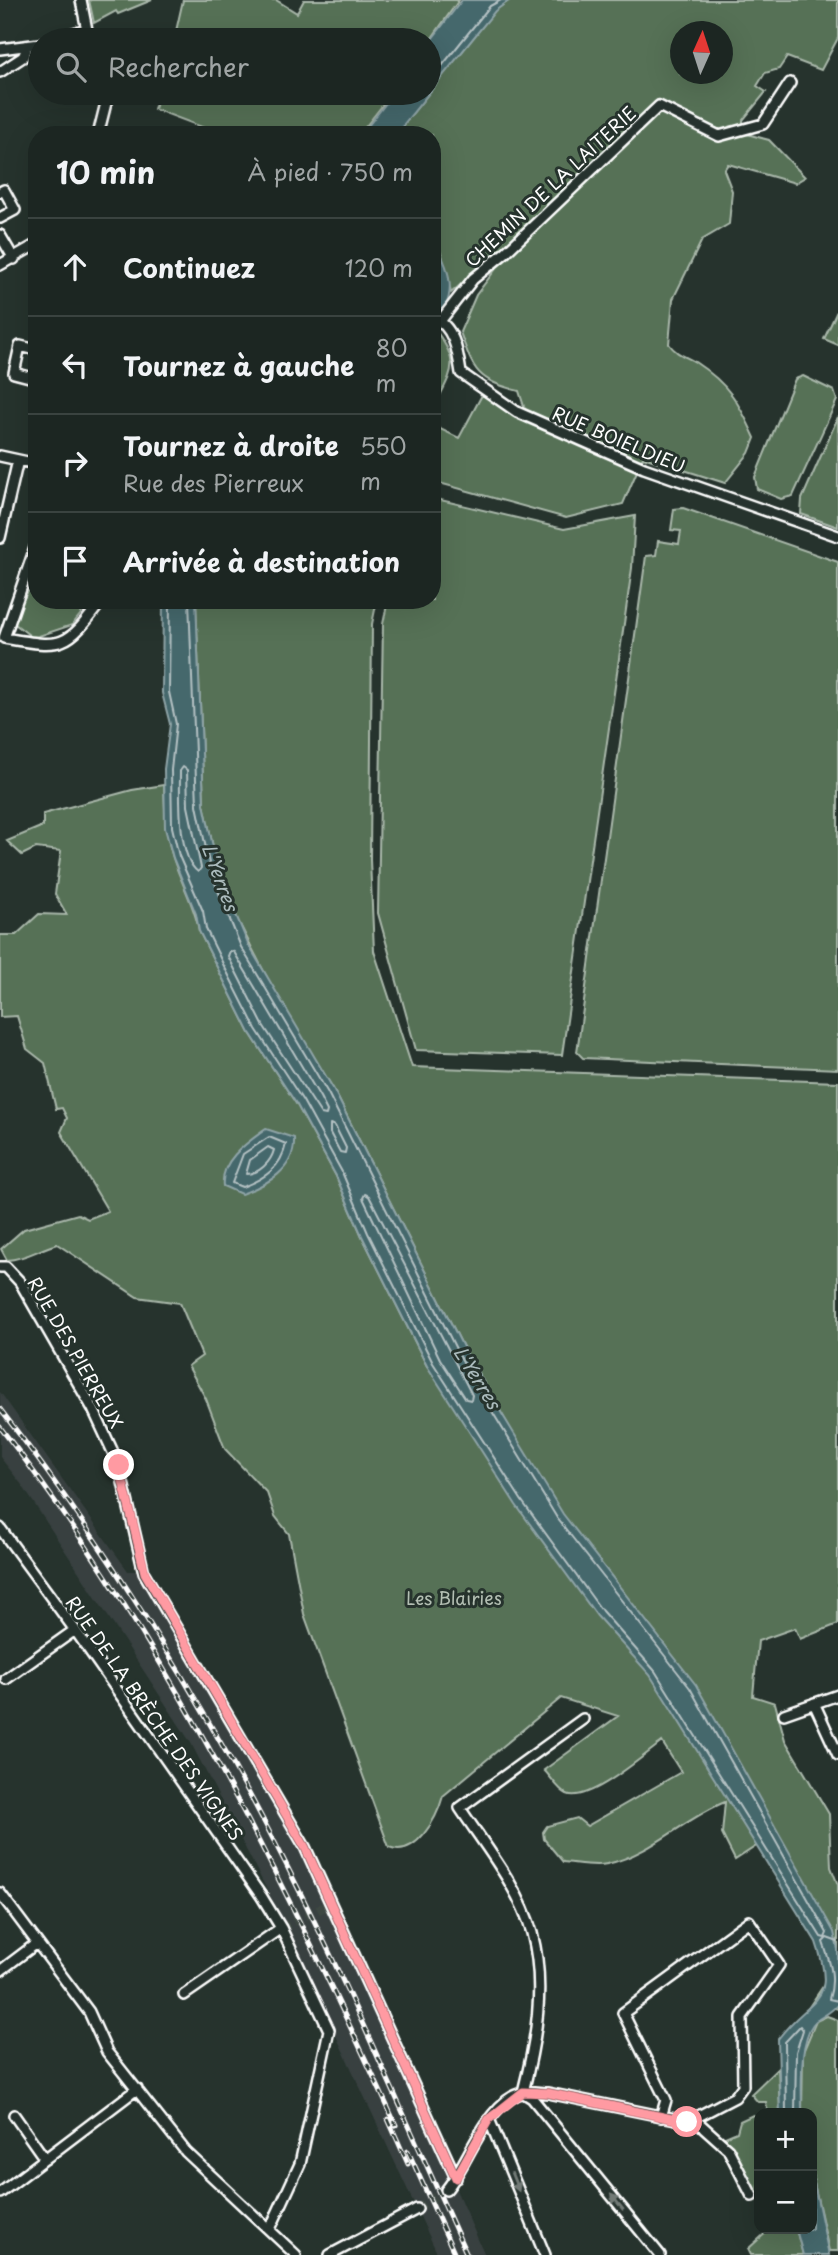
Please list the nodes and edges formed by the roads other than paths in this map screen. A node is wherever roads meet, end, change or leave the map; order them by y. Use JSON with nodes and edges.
{"nodes":[{"id":1,"x":81,"y":0,"type":"edge"},
{"id":2,"x":86,"y":28,"type":"edge"},
{"id":3,"x":28,"y":46,"type":"joint"},
{"id":4,"x":0,"y":49,"type":"edge"},
{"id":5,"x":0,"y":72,"type":"edge"},
{"id":6,"x":790,"y":83,"type":"dead end"},
{"id":7,"x":106,"y":105,"type":"edge"},
{"id":8,"x":100,"y":126,"type":"edge"},
{"id":9,"x":0,"y":192,"type":"edge"},
{"id":10,"x":0,"y":218,"type":"edge"},
{"id":11,"x":0,"y":234,"type":"edge"},
{"id":12,"x":28,"y":250,"type":"edge"},
{"id":13,"x":14,"y":259,"type":"junction"},
{"id":14,"x":0,"y":265,"type":"edge"},
{"id":15,"x":441,"y":314,"type":"edge"},
{"id":16,"x":441,"y":326,"type":"edge"},
{"id":17,"x":28,"y":348,"type":"edge"},
{"id":18,"x":28,"y":377,"type":"edge"},
{"id":19,"x":0,"y":456,"type":"edge"},
{"id":20,"x":19,"y":460,"type":"junction"},
{"id":21,"x":28,"y":462,"type":"edge"},
{"id":22,"x":5,"y":497,"type":"edge"},
{"id":23,"x":1,"y":525,"type":"edge"},
{"id":24,"x":838,"y":536,"type":"edge"},
{"id":25,"x":0,"y":538,"type":"edge"},
{"id":26,"x":28,"y":566,"type":"edge"},
{"id":27,"x":95,"y":609,"type":"edge"},
{"id":28,"x":1,"y":638,"type":"edge"},
{"id":29,"x":0,"y":1266,"type":"edge"},
{"id":30,"x":0,"y":1528,"type":"edge"},
{"id":31,"x":75,"y":1630,"type":"junction"},
{"id":32,"x":6,"y":1679,"type":"dead end"},
{"id":33,"x":838,"y":1695,"type":"edge"},
{"id":34,"x":814,"y":1703,"type":"junction"},
{"id":35,"x":784,"y":1714,"type":"dead end"},
{"id":36,"x":583,"y":1719,"type":"dead end"},
{"id":37,"x":838,"y":1755,"type":"edge"},
{"id":38,"x":0,"y":1893,"type":"edge"},
{"id":39,"x":281,"y":1928,"type":"junction"},
{"id":40,"x":37,"y":1943,"type":"junction"},
{"id":41,"x":0,"y":1971,"type":"edge"},
{"id":42,"x":184,"y":1995,"type":"dead end"},
{"id":43,"x":137,"y":2089,"type":"junction"},
{"id":44,"x":523,"y":2092,"type":"junction"},
{"id":45,"x":14,"y":2115,"type":"dead end"},
{"id":46,"x":661,"y":2117,"type":"junction"},
{"id":47,"x":489,"y":2119,"type":"junction"},
{"id":48,"x":687,"y":2122,"type":"junction"},
{"id":49,"x":45,"y":2159,"type":"junction"},
{"id":50,"x":456,"y":2178,"type":"junction"},
{"id":51,"x":446,"y":2190,"type":"tunnel mouth"},
{"id":52,"x":0,"y":2193,"type":"edge"},
{"id":53,"x":752,"y":2196,"type":"dead end"},
{"id":54,"x":417,"y":2209,"type":"tunnel mouth"},
{"id":55,"x":270,"y":2229,"type":"junction"},
{"id":56,"x":296,"y":2255,"type":"edge"},
{"id":57,"x":330,"y":2255,"type":"edge"},
{"id":58,"x":545,"y":2255,"type":"edge"},
{"id":59,"x":660,"y":2255,"type":"edge"}],
"edges":[{"from":1,"to":2,"type":"street"},
{"from":3,"to":4,"type":"street"},
{"from":3,"to":5,"type":"street"},
{"from":6,"to":15,"type":"street","name":"CHEMIN DE LA LAITERIE"},
{"from":7,"to":8,"type":"street"},
{"from":9,"to":10,"type":"street"},
{"from":11,"to":13,"type":"street"},
{"from":12,"to":13,"type":"street"},
{"from":13,"to":14,"type":"street"},
{"from":16,"to":24,"type":"street","name":"RUE BOIELDIEU"},
{"from":17,"to":18,"type":"street"},
{"from":19,"to":20,"type":"street"},
{"from":20,"to":21,"type":"street"},
{"from":20,"to":22,"type":"street"},
{"from":22,"to":23,"type":"street"},
{"from":23,"to":25,"type":"street"},
{"from":26,"to":28,"type":"street"},
{"from":27,"to":28,"type":"street"},
{"from":29,"to":50,"type":"street","name":"RUE DES PIERREUX"},
{"from":30,"to":31,"type":"street","name":"RUE DE LA BRÈCHE DES VIGNES"},
{"from":31,"to":32,"type":"street"},
{"from":31,"to":39,"type":"street","name":"RUE DE LA BRÈCHE DES VIGNES"},
{"from":33,"to":34,"type":"street"},
{"from":34,"to":35,"type":"street"},
{"from":34,"to":37,"type":"street"},
{"from":36,"to":44,"type":"street"},
{"from":38,"to":40,"type":"street"},
{"from":39,"to":42,"type":"street"},
{"from":39,"to":55,"type":"street","name":"RUE DE LA BRÈCHE DES VIGNES"},
{"from":40,"to":41,"type":"street"},
{"from":40,"to":43,"type":"street"},
{"from":43,"to":49,"type":"street"},
{"from":43,"to":55,"type":"street"},
{"from":44,"to":46,"type":"street"},
{"from":44,"to":47,"type":"street"},
{"from":59,"to":44,"type":"street","one_way":true},
{"from":45,"to":49,"type":"street"},
{"from":46,"to":48,"type":"street"},
{"from":46,"to":48,"type":"street"},
{"from":47,"to":50,"type":"street"},
{"from":47,"to":58,"type":"street","one_way":true},
{"from":48,"to":53,"type":"street"},
{"from":49,"to":52,"type":"street"},
{"from":50,"to":51,"type":"street"},
{"from":54,"to":57,"type":"street"},
{"from":55,"to":56,"type":"street"}]}
